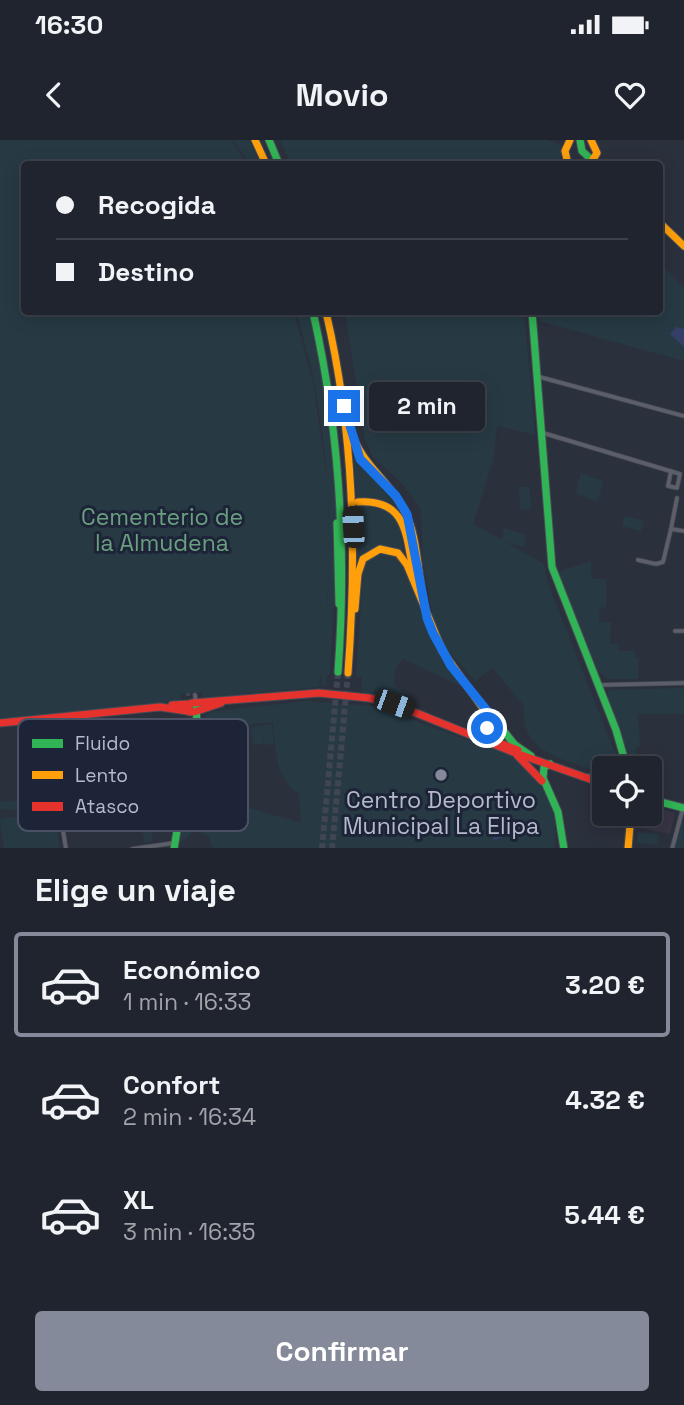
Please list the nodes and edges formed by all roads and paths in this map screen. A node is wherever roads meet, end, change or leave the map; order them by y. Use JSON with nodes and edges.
{"nodes":[{"id":1,"x":255,"y":140,"type":"edge"},
{"id":2,"x":269,"y":140,"type":"edge"},
{"id":3,"x":570,"y":140,"type":"edge"},
{"id":4,"x":580,"y":140,"type":"edge"},
{"id":5,"x":591,"y":140,"type":"edge"},
{"id":6,"x":265,"y":161,"type":"edge"},
{"id":7,"x":278,"y":161,"type":"edge"},
{"id":8,"x":568,"y":161,"type":"edge"},
{"id":9,"x":590,"y":161,"type":"edge"},
{"id":10,"x":594,"y":161,"type":"edge"},
{"id":11,"x":663,"y":226,"type":"edge"},
{"id":12,"x":684,"y":246,"type":"edge"},
{"id":13,"x":314,"y":315,"type":"edge"},
{"id":14,"x":327,"y":315,"type":"edge"},
{"id":15,"x":532,"y":315,"type":"edge"},
{"id":16,"x":536,"y":376,"type":"junction"},
{"id":17,"x":344,"y":406,"type":"junction"},
{"id":18,"x":684,"y":416,"type":"edge"},
{"id":19,"x":540,"y":432,"type":"junction"},
{"id":20,"x":671,"y":471,"type":"junction"},
{"id":21,"x":677,"y":498,"type":"dead end"},
{"id":22,"x":358,"y":502,"type":"dead end"},
{"id":23,"x":337,"y":523,"type":"dead end"},
{"id":24,"x":671,"y":529,"type":"junction"},
{"id":25,"x":684,"y":531,"type":"edge"},
{"id":26,"x":638,"y":560,"type":"dead end"},
{"id":27,"x":416,"y":587,"type":"junction"},
{"id":28,"x":427,"y":618,"type":"junction"},
{"id":29,"x":342,"y":621,"type":"junction"},
{"id":30,"x":675,"y":631,"type":"dead end"},
{"id":31,"x":684,"y":631,"type":"edge"},
{"id":32,"x":351,"y":638,"type":"junction"},
{"id":33,"x":338,"y":672,"type":"tunnel mouth"},
{"id":34,"x":348,"y":673,"type":"tunnel mouth"},
{"id":35,"x":463,"y":682,"type":"junction"},
{"id":36,"x":684,"y":683,"type":"edge"},
{"id":37,"x":598,"y":685,"type":"junction"},
{"id":38,"x":192,"y":704,"type":"junction"},
{"id":39,"x":40,"y":719,"type":"edge"},
{"id":40,"x":194,"y":719,"type":"edge"},
{"id":41,"x":18,"y":721,"type":"edge"},
{"id":42,"x":0,"y":723,"type":"edge"},
{"id":43,"x":497,"y":723,"type":"junction"},
{"id":44,"x":485,"y":738,"type":"junction"},
{"id":45,"x":622,"y":748,"type":"junction"},
{"id":46,"x":513,"y":752,"type":"junction"},
{"id":47,"x":527,"y":755,"type":"junction"},
{"id":48,"x":622,"y":756,"type":"edge"},
{"id":49,"x":624,"y":756,"type":"edge"},
{"id":50,"x":551,"y":764,"type":"junction"},
{"id":51,"x":539,"y":771,"type":"junction"},
{"id":52,"x":582,"y":775,"type":"junction"},
{"id":53,"x":592,"y":775,"type":"edge"},
{"id":54,"x":592,"y":779,"type":"edge"},
{"id":55,"x":662,"y":802,"type":"edge"},
{"id":56,"x":683,"y":808,"type":"edge"},
{"id":57,"x":630,"y":826,"type":"edge"},
{"id":58,"x":174,"y":846,"type":"edge"},
{"id":59,"x":146,"y":848,"type":"edge"},
{"id":60,"x":564,"y":848,"type":"edge"},
{"id":61,"x":628,"y":848,"type":"edge"},
{"id":62,"x":672,"y":848,"type":"edge"}],
"edges":[{"from":1,"to":6,"type":"main road"},
{"from":2,"to":7,"type":"main road"},
{"from":3,"to":8,"type":"main road"},
{"from":4,"to":9,"type":"main road"},
{"from":5,"to":10,"type":"main road"},
{"from":11,"to":12,"type":"main road"},
{"from":13,"to":29,"type":"main road"},
{"from":14,"to":17,"type":"main road"},
{"from":15,"to":16,"type":"main road"},
{"from":16,"to":18,"type":"street"},
{"from":16,"to":19,"type":"main road"},
{"from":17,"to":28,"type":"main road"},
{"from":17,"to":32,"type":"main road"},
{"from":19,"to":20,"type":"street"},
{"from":19,"to":37,"type":"main road"},
{"from":20,"to":20,"type":"street"},
{"from":21,"to":24,"type":"street"},
{"from":22,"to":27,"type":"main road"},
{"from":23,"to":29,"type":"main road"},
{"from":24,"to":25,"type":"street"},
{"from":24,"to":26,"type":"street"},
{"from":27,"to":28,"type":"main road"},
{"from":27,"to":32,"type":"main road"},
{"from":28,"to":35,"type":"main road"},
{"from":29,"to":33,"type":"main road"},
{"from":30,"to":31,"type":"street"},
{"from":32,"to":34,"type":"main road"},
{"from":35,"to":43,"type":"main road"},
{"from":35,"to":44,"type":"main road"},
{"from":36,"to":37,"type":"street"},
{"from":37,"to":45,"type":"main road"},
{"from":38,"to":39,"type":"main road"},
{"from":38,"to":40,"type":"main road"},
{"from":38,"to":44,"type":"main road"},
{"from":41,"to":42,"type":"main road"},
{"from":43,"to":44,"type":"main road"},
{"from":43,"to":47,"type":"main road"},
{"from":44,"to":46,"type":"main road"},
{"from":44,"to":47,"type":"main road"},
{"from":45,"to":48,"type":"street"},
{"from":45,"to":49,"type":"main road"},
{"from":46,"to":47,"type":"main road"},
{"from":46,"to":51,"type":"main road"},
{"from":47,"to":50,"type":"main road"},
{"from":50,"to":51,"type":"main road"},
{"from":50,"to":52,"type":"main road"},
{"from":51,"to":60,"type":"main road"},
{"from":52,"to":53,"type":"street"},
{"from":52,"to":54,"type":"main road"},
{"from":55,"to":56,"type":"main road"},
{"from":56,"to":62,"type":"street"},
{"from":57,"to":61,"type":"main road"},
{"from":58,"to":59,"type":"street"}]}
